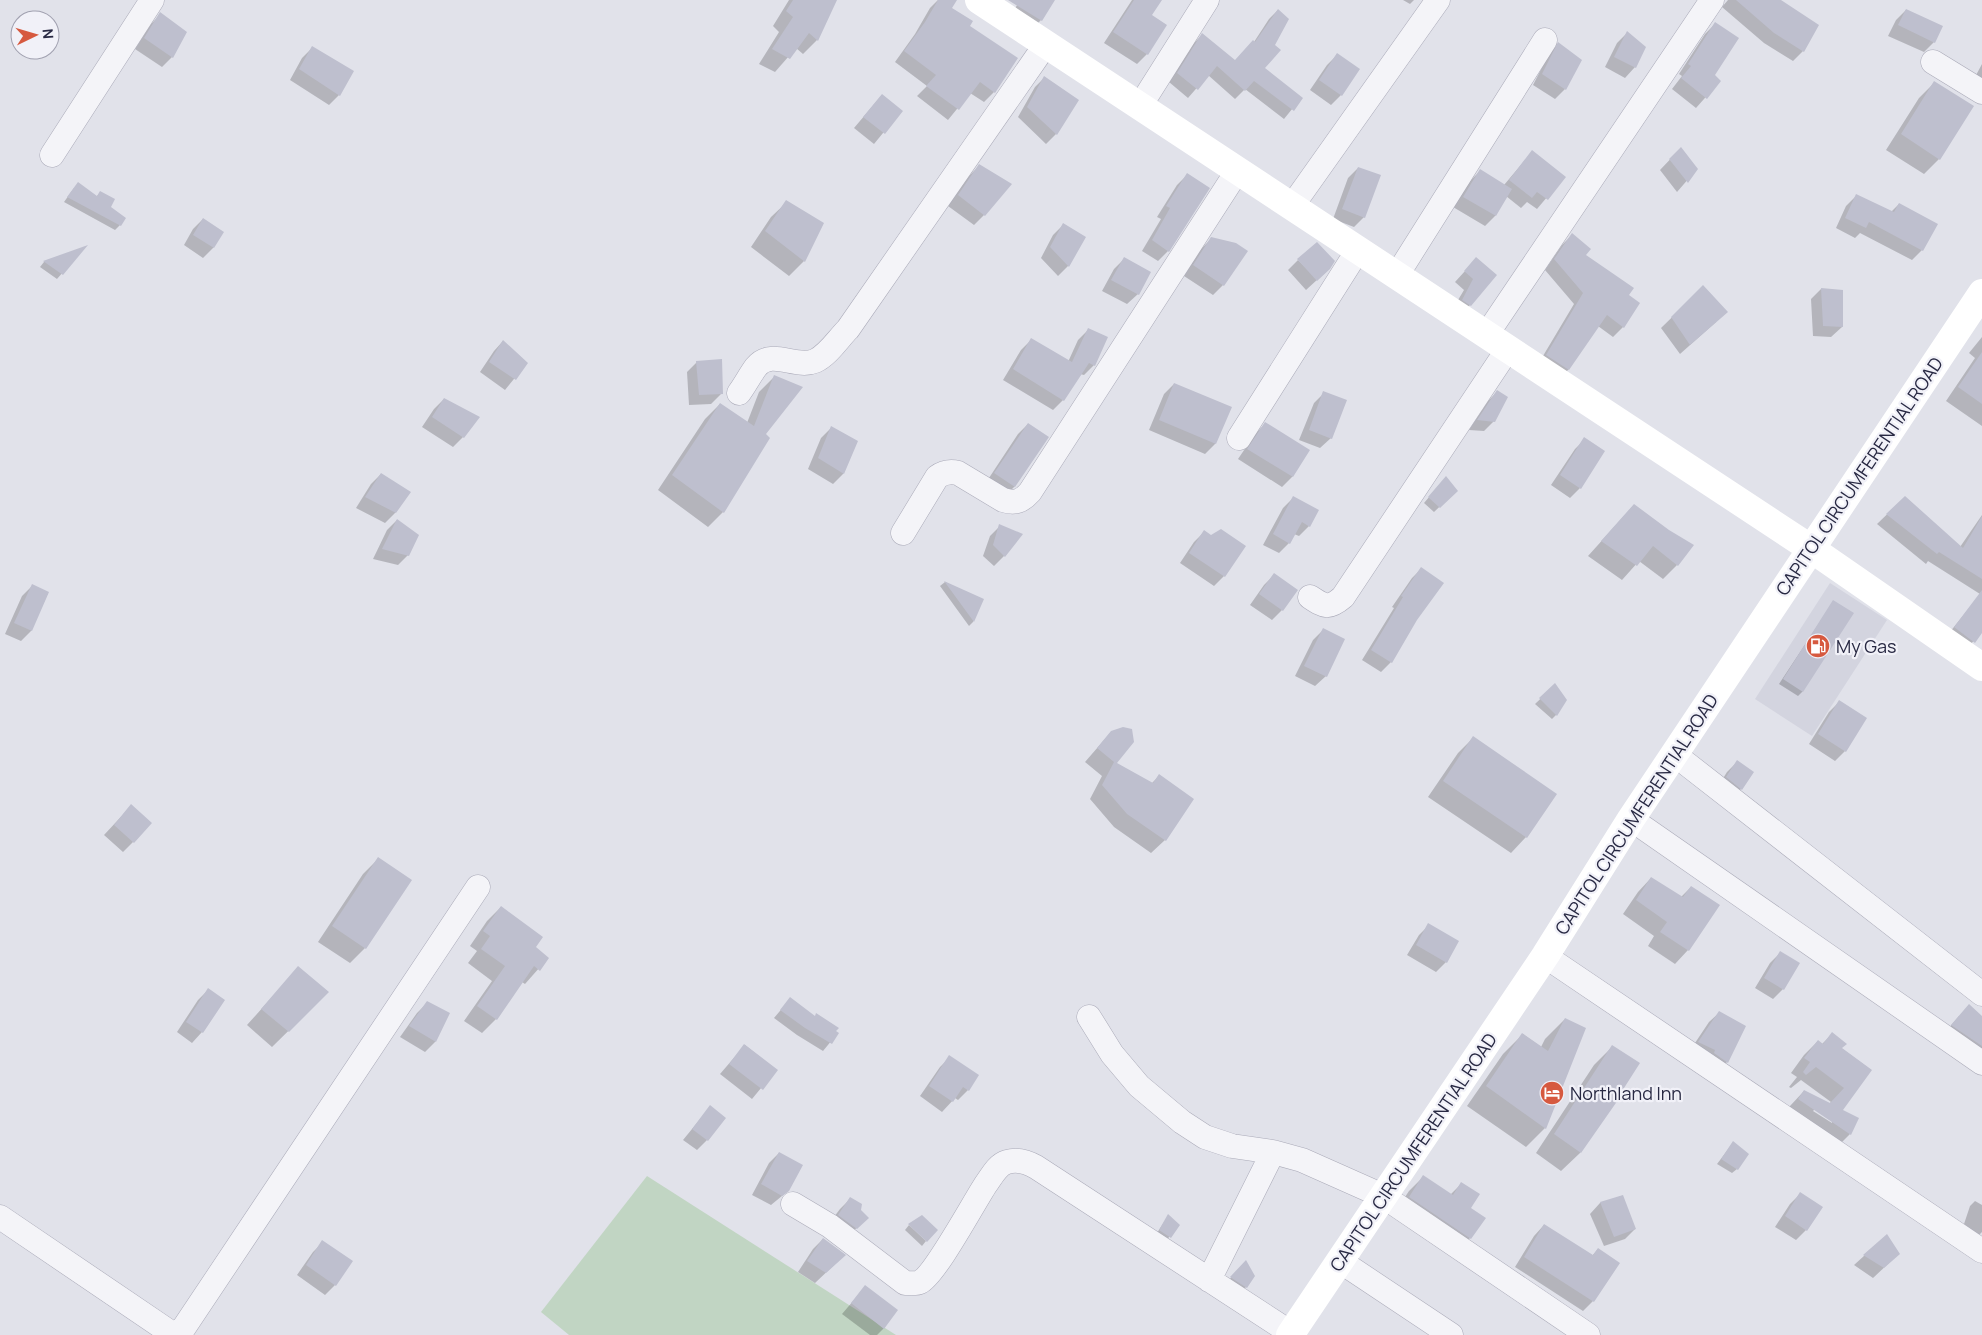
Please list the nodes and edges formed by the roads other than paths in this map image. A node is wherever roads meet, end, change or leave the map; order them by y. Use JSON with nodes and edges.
{"nodes":[{"id":1,"x":152,"y":0,"type":"edge"},
{"id":2,"x":980,"y":0,"type":"edge"},
{"id":3,"x":1207,"y":0,"type":"edge"},
{"id":4,"x":1438,"y":0,"type":"edge"},
{"id":5,"x":1712,"y":0,"type":"edge"},
{"id":6,"x":1545,"y":40,"type":"dead end"},
{"id":7,"x":1046,"y":44,"type":"junction"},
{"id":8,"x":1933,"y":62,"type":"dead end"},
{"id":9,"x":1982,"y":92,"type":"edge"},
{"id":10,"x":1140,"y":106,"type":"junction"},
{"id":11,"x":52,"y":155,"type":"dead end"},
{"id":12,"x":1238,"y":170,"type":"junction"},
{"id":13,"x":1292,"y":206,"type":"junction"},
{"id":14,"x":1358,"y":250,"type":"junction"},
{"id":15,"x":1397,"y":275,"type":"junction"},
{"id":16,"x":1982,"y":293,"type":"edge"},
{"id":17,"x":1497,"y":342,"type":"junction"},
{"id":18,"x":739,"y":393,"type":"dead end"},
{"id":19,"x":1239,"y":438,"type":"dead end"},
{"id":20,"x":903,"y":533,"type":"dead end"},
{"id":21,"x":1810,"y":548,"type":"junction"},
{"id":22,"x":1310,"y":597,"type":"dead end"},
{"id":23,"x":1982,"y":667,"type":"edge"},
{"id":24,"x":1674,"y":754,"type":"junction"},
{"id":25,"x":1631,"y":819,"type":"junction"},
{"id":26,"x":478,"y":887,"type":"dead end"},
{"id":27,"x":1545,"y":956,"type":"junction"},
{"id":28,"x":1982,"y":994,"type":"edge"},
{"id":29,"x":1089,"y":1017,"type":"dead end"},
{"id":30,"x":1982,"y":1064,"type":"edge"},
{"id":31,"x":1273,"y":1152,"type":"junction"},
{"id":32,"x":1383,"y":1196,"type":"junction"},
{"id":33,"x":793,"y":1204,"type":"dead end"},
{"id":34,"x":0,"y":1217,"type":"edge"},
{"id":35,"x":1982,"y":1251,"type":"edge"},
{"id":36,"x":1340,"y":1261,"type":"junction"},
{"id":37,"x":1209,"y":1280,"type":"junction"},
{"id":38,"x":1291,"y":1334,"type":"edge"},
{"id":39,"x":174,"y":1335,"type":"edge"},
{"id":40,"x":179,"y":1335,"type":"edge"},
{"id":41,"x":1451,"y":1335,"type":"edge"},
{"id":42,"x":1588,"y":1335,"type":"edge"}],
"edges":[{"from":1,"to":11,"type":"street"},
{"from":2,"to":7,"type":"main road"},
{"from":3,"to":10,"type":"street"},
{"from":4,"to":13,"type":"street"},
{"from":5,"to":17,"type":"street"},
{"from":6,"to":15,"type":"street"},
{"from":7,"to":10,"type":"main road"},
{"from":7,"to":18,"type":"street"},
{"from":8,"to":9,"type":"street"},
{"from":10,"to":12,"type":"main road"},
{"from":12,"to":13,"type":"main road"},
{"from":12,"to":20,"type":"street"},
{"from":13,"to":14,"type":"main road"},
{"from":14,"to":15,"type":"main road"},
{"from":14,"to":19,"type":"street"},
{"from":15,"to":17,"type":"main road"},
{"from":16,"to":21,"type":"main road","name":"CAPITOL CIRCUMFERENTIAL ROAD"},
{"from":17,"to":21,"type":"main road"},
{"from":17,"to":22,"type":"street"},
{"from":21,"to":23,"type":"main road"},
{"from":21,"to":24,"type":"main road","name":"CAPITOL CIRCUMFERENTIAL ROAD"},
{"from":24,"to":25,"type":"main road","name":"CAPITOL CIRCUMFERENTIAL ROAD"},
{"from":24,"to":28,"type":"street"},
{"from":25,"to":27,"type":"main road","name":"CAPITOL CIRCUMFERENTIAL ROAD"},
{"from":25,"to":30,"type":"street"},
{"from":26,"to":40,"type":"street"},
{"from":27,"to":32,"type":"main road","name":"CAPITOL CIRCUMFERENTIAL ROAD"},
{"from":27,"to":35,"type":"street"},
{"from":29,"to":31,"type":"street"},
{"from":31,"to":32,"type":"street"},
{"from":31,"to":37,"type":"street"},
{"from":32,"to":36,"type":"main road","name":"CAPITOL CIRCUMFERENTIAL ROAD"},
{"from":32,"to":42,"type":"street"},
{"from":33,"to":37,"type":"street"},
{"from":34,"to":39,"type":"street"},
{"from":36,"to":38,"type":"main road","name":"CAPITOL CIRCUMFERENTIAL ROAD"},
{"from":36,"to":41,"type":"street"},
{"from":37,"to":38,"type":"street"}]}
